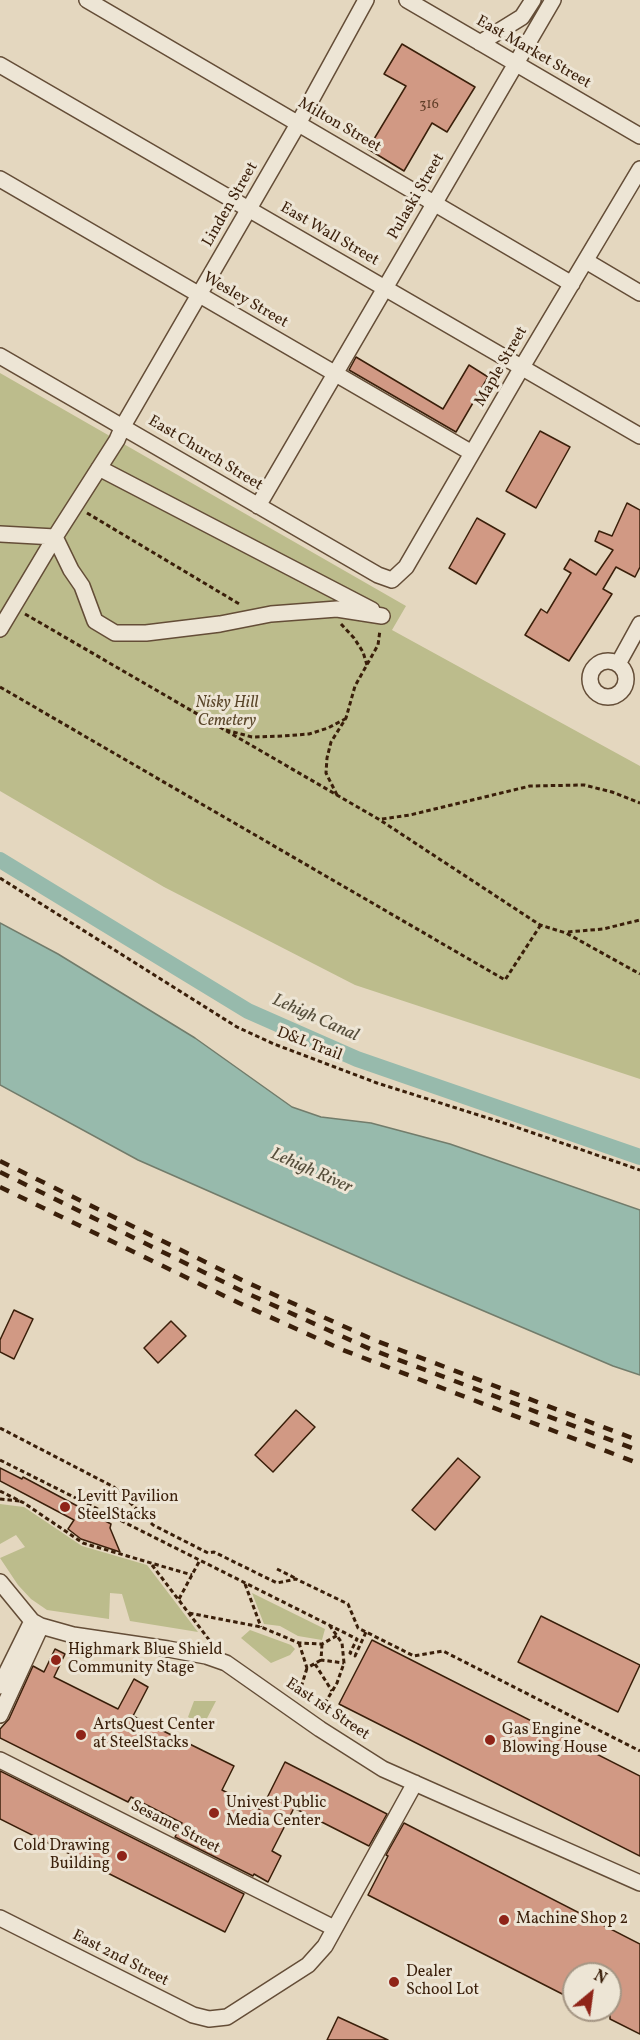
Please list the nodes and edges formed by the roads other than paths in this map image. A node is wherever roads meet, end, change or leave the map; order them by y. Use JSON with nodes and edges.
{"nodes":[{"id":1,"x":87,"y":0,"type":"edge"},
{"id":2,"x":366,"y":0,"type":"edge"},
{"id":3,"x":407,"y":0,"type":"edge"},
{"id":4,"x":533,"y":0,"type":"edge"},
{"id":5,"x":553,"y":0,"type":"edge"},
{"id":6,"x":480,"y":43,"type":"junction"},
{"id":7,"x":515,"y":64,"type":"junction"},
{"id":8,"x":0,"y":65,"type":"edge"},
{"id":9,"x":298,"y":124,"type":"junction"},
{"id":10,"x":640,"y":136,"type":"edge"},
{"id":11,"x":640,"y":169,"type":"edge"},
{"id":12,"x":0,"y":179,"type":"edge"},
{"id":13,"x":434,"y":204,"type":"junction"},
{"id":14,"x":249,"y":209,"type":"junction"},
{"id":15,"x":586,"y":261,"type":"junction"},
{"id":16,"x":572,"y":284,"type":"junction"},
{"id":17,"x":385,"y":288,"type":"junction"},
{"id":18,"x":640,"y":292,"type":"edge"},
{"id":19,"x":199,"y":295,"type":"junction"},
{"id":20,"x":0,"y":356,"type":"edge"},
{"id":21,"x":522,"y":367,"type":"junction"},
{"id":22,"x":337,"y":374,"type":"junction"},
{"id":23,"x":123,"y":426,"type":"junction"},
{"id":24,"x":640,"y":436,"type":"edge"},
{"id":25,"x":472,"y":453,"type":"junction"},
{"id":26,"x":99,"y":468,"type":"junction"},
{"id":27,"x":258,"y":506,"type":"junction"},
{"id":28,"x":0,"y":534,"type":"edge"},
{"id":29,"x":55,"y":537,"type":"junction"},
{"id":30,"x":392,"y":580,"type":"joint"},
{"id":31,"x":640,"y":624,"type":"edge"},
{"id":32,"x":0,"y":629,"type":"edge"},
{"id":33,"x":618,"y":664,"type":"dead end"},
{"id":34,"x":0,"y":1582,"type":"edge"},
{"id":35,"x":37,"y":1623,"type":"junction"},
{"id":36,"x":0,"y":1686,"type":"edge"},
{"id":37,"x":0,"y":1715,"type":"edge"},
{"id":38,"x":0,"y":1760,"type":"edge"},
{"id":39,"x":415,"y":1783,"type":"junction"},
{"id":40,"x":640,"y":1882,"type":"edge"},
{"id":41,"x":0,"y":1918,"type":"edge"},
{"id":42,"x":334,"y":1928,"type":"junction"}],
"edges":[{"from":1,"to":9,"type":"street","name":"Milton Street"},
{"from":2,"to":9,"type":"street","name":"Linden Street"},
{"from":3,"to":6,"type":"street","name":"East Market Street"},
{"from":4,"to":6,"type":"street"},
{"from":5,"to":7,"type":"street","name":"Pulaski Street"},
{"from":6,"to":7,"type":"street","name":"East Market Street"},
{"from":7,"to":10,"type":"street","name":"East Market Street"},
{"from":7,"to":13,"type":"street","name":"Pulaski Street"},
{"from":8,"to":14,"type":"street","name":"East Wall Street"},
{"from":9,"to":13,"type":"street","name":"Milton Street"},
{"from":9,"to":14,"type":"street","name":"Linden Street"},
{"from":11,"to":15,"type":"street","name":"Maple Street"},
{"from":12,"to":19,"type":"street","name":"Wesley Street"},
{"from":13,"to":16,"type":"street","name":"Milton Street"},
{"from":13,"to":17,"type":"street","name":"Pulaski Street"},
{"from":14,"to":17,"type":"street","name":"East Wall Street"},
{"from":14,"to":19,"type":"street","name":"Linden Street"},
{"from":15,"to":16,"type":"street","name":"Maple Street"},
{"from":15,"to":18,"type":"street"},
{"from":16,"to":21,"type":"street","name":"Maple Street"},
{"from":17,"to":21,"type":"street","name":"East Wall Street"},
{"from":17,"to":22,"type":"street","name":"Pulaski Street"},
{"from":19,"to":22,"type":"street","name":"Wesley Street"},
{"from":19,"to":23,"type":"street","name":"Linden Street"},
{"from":20,"to":23,"type":"street","name":"East Church Street"},
{"from":21,"to":24,"type":"street","name":"East Wall Street"},
{"from":21,"to":25,"type":"street","name":"Maple Street"},
{"from":22,"to":25,"type":"street","name":"Wesley Street"},
{"from":22,"to":27,"type":"street","name":"Pulaski Street"},
{"from":23,"to":26,"type":"street","name":"Linden Street"},
{"from":23,"to":27,"type":"street","name":"East Church Street"},
{"from":25,"to":30,"type":"street","name":"Maple Street"},
{"from":26,"to":29,"type":"street","name":"Linden Street"},
{"from":26,"to":29,"type":"street"},
{"from":27,"to":30,"type":"street","name":"East Church Street"},
{"from":28,"to":29,"type":"street"},
{"from":29,"to":32,"type":"street","name":"Linden Street"},
{"from":31,"to":33,"type":"street"},
{"from":34,"to":35,"type":"street"},
{"from":35,"to":36,"type":"street"},
{"from":35,"to":37,"type":"street"},
{"from":35,"to":39,"type":"street","name":"East 1st Street"},
{"from":38,"to":42,"type":"street","name":"Sesame Street"},
{"from":39,"to":40,"type":"street","name":"East 1st Street"},
{"from":39,"to":42,"type":"street"},
{"from":41,"to":42,"type":"street","name":"East 2nd Street"}]}
